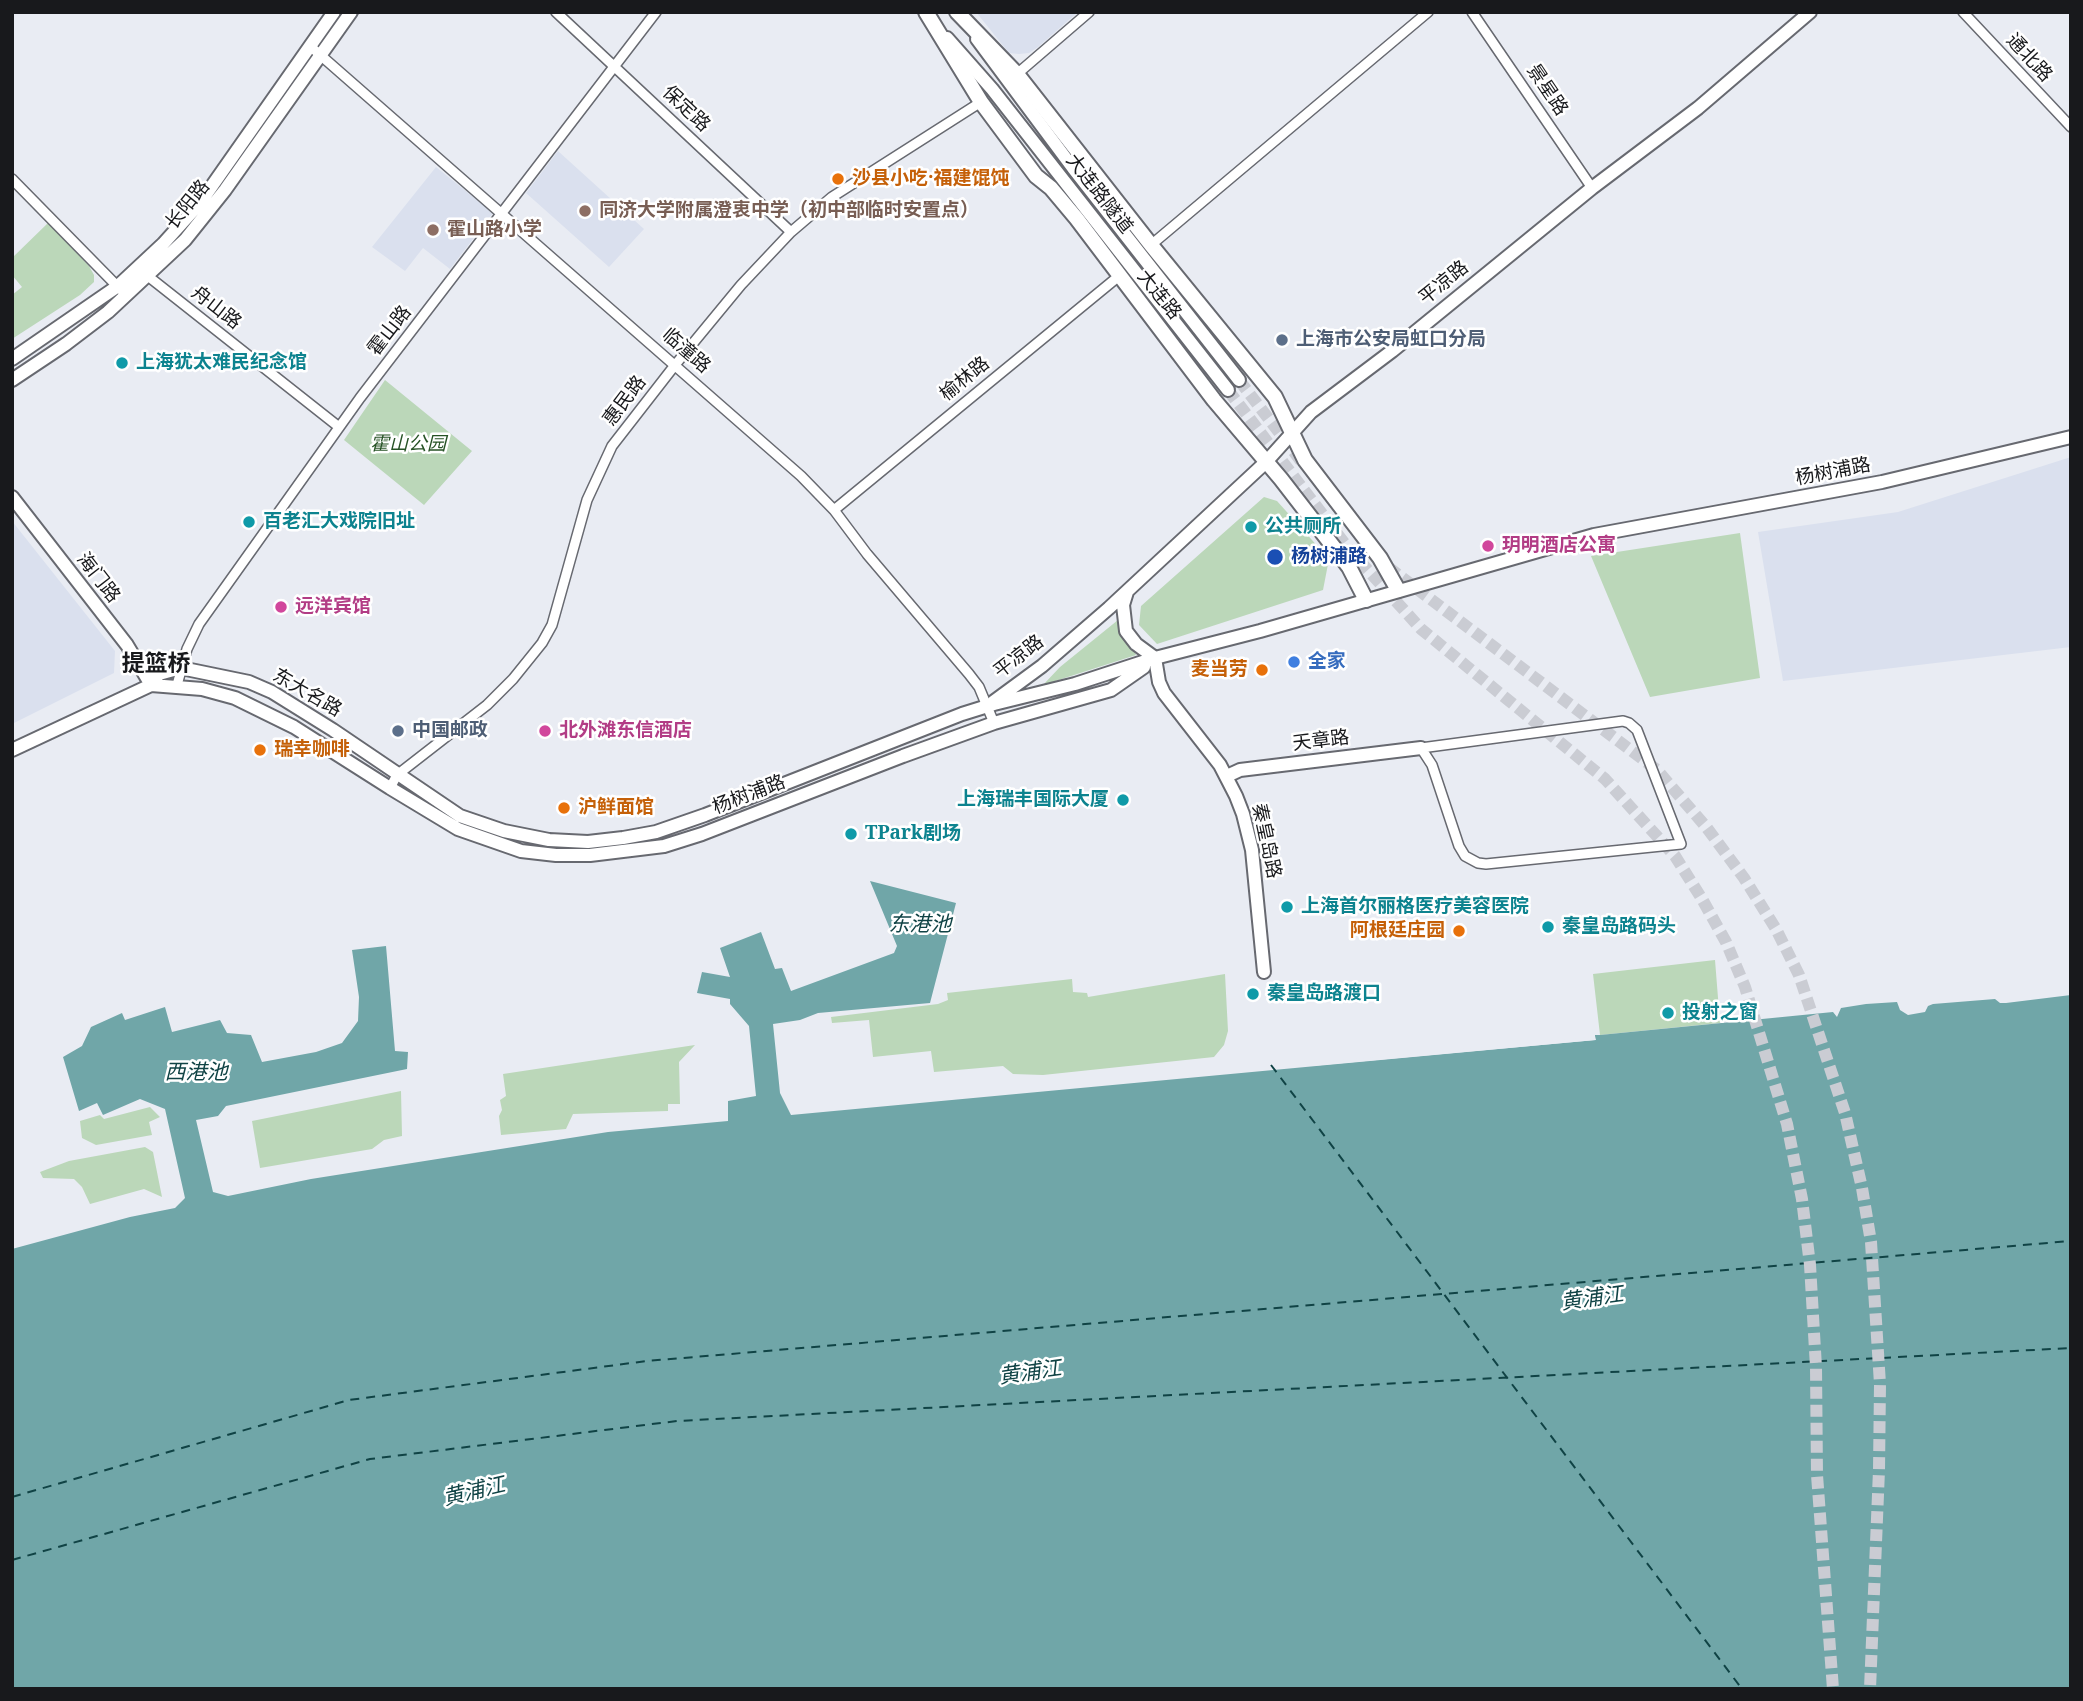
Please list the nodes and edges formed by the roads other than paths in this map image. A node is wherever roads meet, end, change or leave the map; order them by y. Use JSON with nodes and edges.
{"nodes":[{"id":1,"x":334,"y":12,"type":"edge"},
{"id":2,"x":351,"y":12,"type":"edge"},
{"id":3,"x":556,"y":12,"type":"edge"},
{"id":4,"x":656,"y":12,"type":"edge"},
{"id":5,"x":926,"y":12,"type":"edge"},
{"id":6,"x":1089,"y":12,"type":"edge"},
{"id":7,"x":1428,"y":12,"type":"edge"},
{"id":8,"x":1472,"y":12,"type":"edge"},
{"id":9,"x":1810,"y":12,"type":"edge"},
{"id":10,"x":1963,"y":12,"type":"edge"},
{"id":11,"x":958,"y":13,"type":"edge"},
{"id":12,"x":935,"y":24,"type":"junction"},
{"id":13,"x":315,"y":51,"type":"junction"},
{"id":14,"x":614,"y":67,"type":"junction"},
{"id":15,"x":1017,"y":74,"type":"junction"},
{"id":16,"x":981,"y":102,"type":"junction"},
{"id":17,"x":2071,"y":127,"type":"edge"},
{"id":18,"x":12,"y":179,"type":"edge"},
{"id":19,"x":1592,"y":188,"type":"junction"},
{"id":20,"x":502,"y":212,"type":"junction"},
{"id":21,"x":791,"y":232,"type":"junction"},
{"id":22,"x":1151,"y":245,"type":"junction"},
{"id":23,"x":143,"y":272,"type":"junction"},
{"id":24,"x":1119,"y":276,"type":"junction"},
{"id":25,"x":118,"y":286,"type":"junction"},
{"id":26,"x":128,"y":296,"type":"junction"},
{"id":27,"x":12,"y":359,"type":"edge"},
{"id":28,"x":675,"y":365,"type":"junction"},
{"id":29,"x":12,"y":380,"type":"edge"},
{"id":30,"x":1239,"y":380,"type":"tunnel mouth"},
{"id":31,"x":1228,"y":390,"type":"tunnel mouth"},
{"id":32,"x":339,"y":427,"type":"junction"},
{"id":33,"x":1291,"y":434,"type":"junction"},
{"id":34,"x":2071,"y":437,"type":"edge"},
{"id":35,"x":1266,"y":462,"type":"junction"},
{"id":36,"x":12,"y":497,"type":"edge"},
{"id":37,"x":834,"y":510,"type":"junction"},
{"id":38,"x":1128,"y":589,"type":"junction"},
{"id":39,"x":1398,"y":590,"type":"junction"},
{"id":40,"x":1366,"y":600,"type":"junction"},
{"id":41,"x":1155,"y":658,"type":"junction"},
{"id":42,"x":181,"y":668,"type":"junction"},
{"id":43,"x":151,"y":685,"type":"junction"},
{"id":44,"x":177,"y":685,"type":"junction"},
{"id":45,"x":987,"y":706,"type":"junction"},
{"id":46,"x":994,"y":723,"type":"junction"},
{"id":47,"x":1421,"y":748,"type":"junction"},
{"id":48,"x":12,"y":750,"type":"edge"},
{"id":49,"x":397,"y":775,"type":"junction"},
{"id":50,"x":1227,"y":776,"type":"junction"},
{"id":51,"x":390,"y":788,"type":"junction"},
{"id":52,"x":1264,"y":972,"type":"dead end"}],
"edges":[{"from":1,"to":13,"type":"main road","name":"长阳路"},
{"from":2,"to":13,"type":"main road","name":"长阳路"},
{"from":3,"to":14,"type":"street","name":"保定路"},
{"from":4,"to":14,"type":"street","name":"霍山路"},
{"from":5,"to":12,"type":"main road","name":"大连路"},
{"from":6,"to":15,"type":"street"},
{"from":7,"to":22,"type":"street"},
{"from":8,"to":19,"type":"street","name":"景星路"},
{"from":9,"to":19,"type":"main road","name":"平凉路"},
{"from":10,"to":17,"type":"street","name":"通北路"},
{"from":11,"to":15,"type":"main road","name":"大连路"},
{"from":11,"to":30,"type":"main road","name":"大连路隧道"},
{"from":12,"to":16,"type":"main road","name":"大连路"},
{"from":12,"to":31,"type":"main road","name":"大连路隧道"},
{"from":13,"to":20,"type":"street","name":"临潼路"},
{"from":13,"to":23,"type":"main road","name":"长阳路"},
{"from":14,"to":20,"type":"street","name":"霍山路"},
{"from":14,"to":21,"type":"street","name":"保定路"},
{"from":15,"to":22,"type":"main road","name":"大连路"},
{"from":16,"to":21,"type":"street","name":"惠民路"},
{"from":16,"to":24,"type":"main road","name":"大连路"},
{"from":18,"to":25,"type":"street"},
{"from":19,"to":33,"type":"main road","name":"平凉路"},
{"from":20,"to":28,"type":"street","name":"临潼路"},
{"from":20,"to":32,"type":"street","name":"霍山路"},
{"from":21,"to":28,"type":"street","name":"惠民路"},
{"from":22,"to":33,"type":"main road","name":"大连路"},
{"from":23,"to":25,"type":"main road","name":"长阳路"},
{"from":23,"to":26,"type":"main road","name":"长阳路"},
{"from":23,"to":32,"type":"street","name":"舟山路"},
{"from":24,"to":35,"type":"main road","name":"大连路"},
{"from":24,"to":37,"type":"street","name":"榆林路"},
{"from":25,"to":26,"type":"street"},
{"from":25,"to":27,"type":"main road","name":"长阳路"},
{"from":26,"to":29,"type":"main road","name":"长阳路"},
{"from":28,"to":37,"type":"street","name":"临潼路"},
{"from":28,"to":49,"type":"street","name":"惠民路"},
{"from":32,"to":42,"type":"street","name":"霍山路"},
{"from":33,"to":35,"type":"main road","name":"平凉路"},
{"from":33,"to":39,"type":"main road","name":"大连路"},
{"from":34,"to":39,"type":"main road","name":"杨树浦路"},
{"from":35,"to":38,"type":"main road","name":"平凉路"},
{"from":35,"to":40,"type":"main road","name":"大连路"},
{"from":36,"to":43,"type":"main road","name":"海门路"},
{"from":37,"to":45,"type":"street","name":"临潼路"},
{"from":38,"to":41,"type":"main road"},
{"from":38,"to":45,"type":"main road","name":"平凉路"},
{"from":39,"to":40,"type":"main road","name":"杨树浦路"},
{"from":40,"to":41,"type":"main road","name":"杨树浦路"},
{"from":41,"to":45,"type":"main road","name":"杨树浦路"},
{"from":41,"to":46,"type":"main road","name":"杨树浦路"},
{"from":41,"to":50,"type":"main road","name":"秦皇岛路"},
{"from":42,"to":43,"type":"main road","name":"东大名路"},
{"from":42,"to":44,"type":"street","name":"霍山路"},
{"from":42,"to":49,"type":"main road","name":"东大名路"},
{"from":43,"to":44,"type":"main road","name":"东大名路"},
{"from":43,"to":48,"type":"main road","name":"东大名路"},
{"from":44,"to":51,"type":"main road","name":"东大名路"},
{"from":45,"to":46,"type":"street","name":"临潼路"},
{"from":45,"to":49,"type":"main road","name":"杨树浦路"},
{"from":46,"to":51,"type":"main road","name":"杨树浦路"},
{"from":47,"to":47,"type":"street"},
{"from":47,"to":50,"type":"main road","name":"天章路"},
{"from":49,"to":51,"type":"street","name":"惠民路"},
{"from":50,"to":52,"type":"main road","name":"秦皇岛路"}]}
